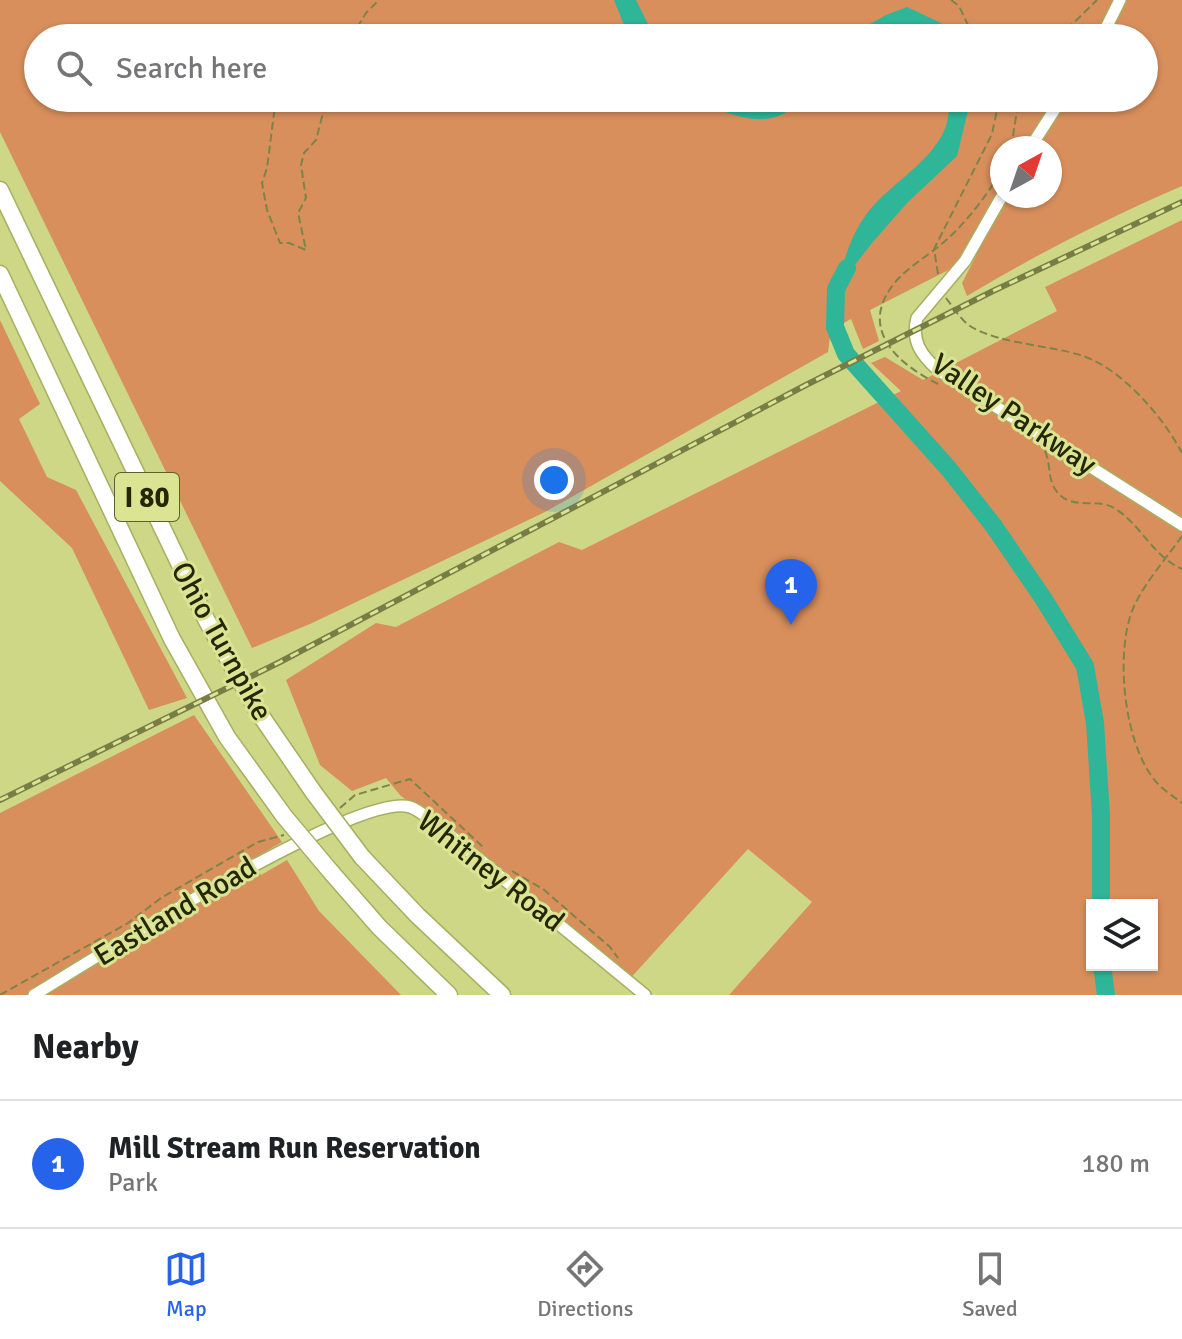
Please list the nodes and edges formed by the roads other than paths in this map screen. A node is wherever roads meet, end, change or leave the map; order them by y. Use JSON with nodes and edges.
{"nodes":[{"id":1,"x":1120,"y":0,"type":"edge"},
{"id":2,"x":1108,"y":24,"type":"edge"},
{"id":3,"x":1053,"y":112,"type":"edge"},
{"id":4,"x":1038,"y":136,"type":"edge"},
{"id":5,"x":0,"y":190,"type":"edge"},
{"id":6,"x":995,"y":208,"type":"edge"},
{"id":7,"x":0,"y":274,"type":"edge"},
{"id":8,"x":1182,"y":525,"type":"edge"},
{"id":9,"x":320,"y":832,"type":"joint"},
{"id":10,"x":34,"y":995,"type":"edge"},
{"id":11,"x":449,"y":995,"type":"edge"},
{"id":12,"x":502,"y":995,"type":"edge"},
{"id":13,"x":645,"y":995,"type":"edge"}],
"edges":[{"from":1,"to":2,"type":"street"},
{"from":3,"to":4,"type":"street"},
{"from":5,"to":12,"type":"highway","name":"Ohio Turnpike","number":"I 80","bridge":true},
{"from":6,"to":8,"type":"street","name":"Valley Parkway"},
{"from":7,"to":11,"type":"highway","name":"Ohio Turnpike","number":"I 80","bridge":true},
{"from":9,"to":10,"type":"street","name":"Eastland Road"},
{"from":9,"to":13,"type":"street","name":"Whitney Road"}]}
